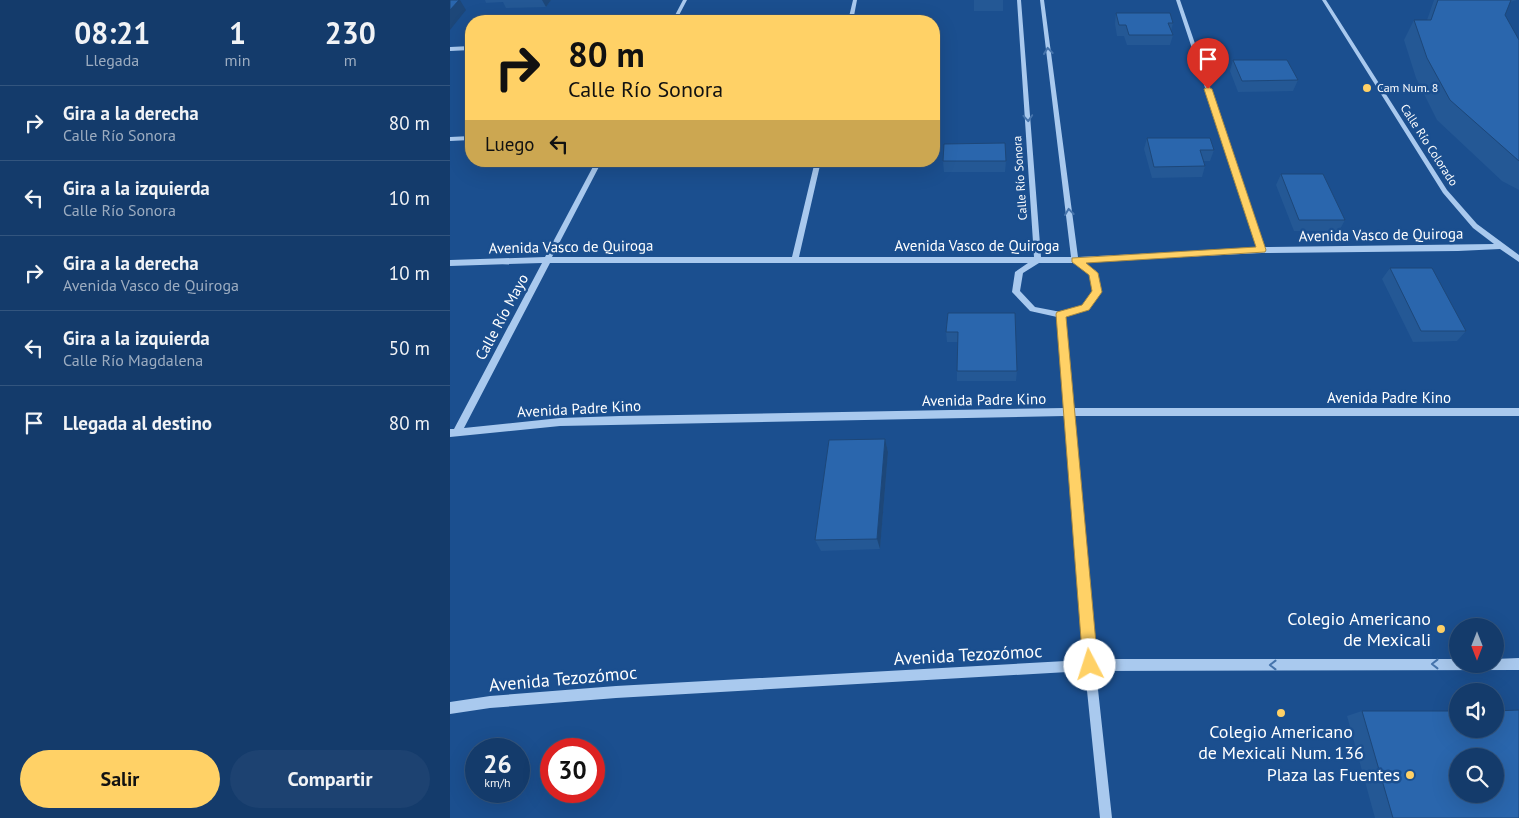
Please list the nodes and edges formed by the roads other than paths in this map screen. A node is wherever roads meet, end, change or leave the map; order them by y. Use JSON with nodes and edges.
{"nodes":[{"id":1,"x":685,"y":0,"type":"edge"},
{"id":2,"x":855,"y":0,"type":"edge"},
{"id":3,"x":1019,"y":0,"type":"edge"},
{"id":4,"x":1042,"y":0,"type":"edge"},
{"id":5,"x":1178,"y":0,"type":"edge"},
{"id":6,"x":1324,"y":0,"type":"edge"},
{"id":7,"x":677,"y":15,"type":"edge"},
{"id":8,"x":851,"y":15,"type":"edge"},
{"id":9,"x":465,"y":48,"type":"edge"},
{"id":10,"x":450,"y":49,"type":"edge"},
{"id":11,"x":465,"y":138,"type":"edge"},
{"id":12,"x":450,"y":139,"type":"edge"},
{"id":13,"x":597,"y":167,"type":"edge"},
{"id":14,"x":817,"y":167,"type":"edge"},
{"id":15,"x":1503,"y":246,"type":"junction"},
{"id":16,"x":1262,"y":250,"type":"junction"},
{"id":17,"x":795,"y":259,"type":"junction"},
{"id":18,"x":1519,"y":259,"type":"edge"},
{"id":19,"x":547,"y":260,"type":"junction"},
{"id":20,"x":1038,"y":260,"type":"junction"},
{"id":21,"x":1075,"y":260,"type":"junction"},
{"id":22,"x":450,"y":263,"type":"edge"},
{"id":23,"x":1061,"y":314,"type":"junction"},
{"id":24,"x":1070,"y":412,"type":"junction"},
{"id":25,"x":1519,"y":412,"type":"edge"},
{"id":26,"x":453,"y":432,"type":"edge"},
{"id":27,"x":1519,"y":664,"type":"edge"},
{"id":28,"x":1090,"y":665,"type":"junction"},
{"id":29,"x":450,"y":708,"type":"edge"},
{"id":30,"x":1106,"y":818,"type":"edge"}],
"edges":[{"from":1,"to":7,"type":"street"},
{"from":2,"to":8,"type":"street"},
{"from":3,"to":20,"type":"street","name":"Calle Río Sonora","one_way":true},
{"from":21,"to":4,"type":"street","one_way":true},
{"from":5,"to":16,"type":"street"},
{"from":6,"to":15,"type":"street","name":"Calle Río Colorado"},
{"from":9,"to":10,"type":"street"},
{"from":11,"to":12,"type":"street"},
{"from":13,"to":19,"type":"street","name":"Calle Río Mayo"},
{"from":14,"to":17,"type":"street"},
{"from":15,"to":16,"type":"street","name":"Avenida Vasco de Quiroga"},
{"from":15,"to":18,"type":"street","name":"Calle Río Colorado"},
{"from":16,"to":21,"type":"street","name":"Avenida Vasco de Quiroga"},
{"from":17,"to":19,"type":"street","name":"Avenida Vasco de Quiroga"},
{"from":17,"to":20,"type":"street","name":"Avenida Vasco de Quiroga"},
{"from":19,"to":22,"type":"street","name":"Avenida Vasco de Quiroga"},
{"from":19,"to":26,"type":"street","name":"Calle Río Mayo"},
{"from":20,"to":21,"type":"street","name":"Avenida Vasco de Quiroga"},
{"from":20,"to":23,"type":"street"},
{"from":21,"to":23,"type":"street"},
{"from":23,"to":24,"type":"street"},
{"from":24,"to":25,"type":"street","name":"Avenida Padre Kino"},
{"from":24,"to":26,"type":"street","name":"Avenida Padre Kino"},
{"from":24,"to":28,"type":"street"},
{"from":27,"to":28,"type":"street","name":"Avenida Tezozómoc","one_way":true},
{"from":28,"to":29,"type":"street","name":"Avenida Tezozómoc"},
{"from":28,"to":30,"type":"street"}]}
